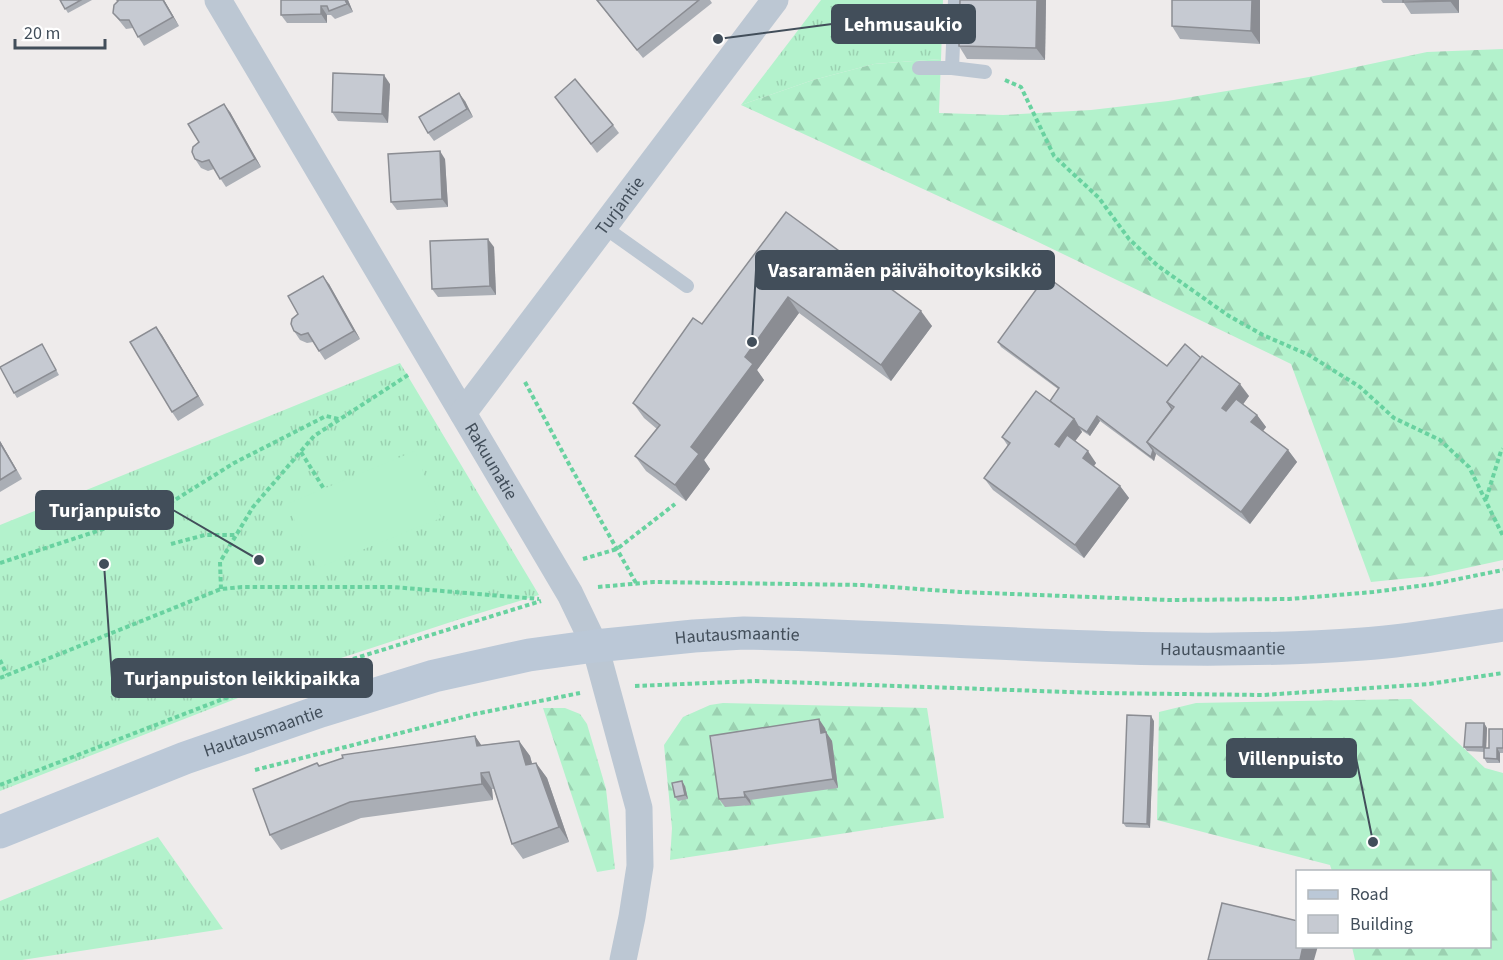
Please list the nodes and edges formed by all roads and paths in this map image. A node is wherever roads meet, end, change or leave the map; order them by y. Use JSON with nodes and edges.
{"nodes":[{"id":1,"x":218,"y":0,"type":"edge"},
{"id":2,"x":776,"y":0,"type":"edge"},
{"id":3,"x":955,"y":0,"type":"edge"},
{"id":4,"x":919,"y":68,"type":"dead end"},
{"id":5,"x":952,"y":68,"type":"junction"},
{"id":6,"x":985,"y":72,"type":"dead end"},
{"id":7,"x":1021,"y":87,"type":"dead end"},
{"id":8,"x":604,"y":227,"type":"junction"},
{"id":9,"x":687,"y":286,"type":"dead end"},
{"id":10,"x":411,"y":373,"type":"dead end"},
{"id":11,"x":525,"y":382,"type":"dead end"},
{"id":12,"x":463,"y":413,"type":"junction"},
{"id":13,"x":339,"y":419,"type":"junction"},
{"id":14,"x":1503,"y":449,"type":"edge"},
{"id":15,"x":301,"y":452,"type":"junction"},
{"id":16,"x":324,"y":489,"type":"dead end"},
{"id":17,"x":1486,"y":500,"type":"junction"},
{"id":18,"x":675,"y":504,"type":"edge"},
{"id":19,"x":236,"y":535,"type":"junction"},
{"id":20,"x":1503,"y":536,"type":"edge"},
{"id":21,"x":171,"y":544,"type":"dead end"},
{"id":22,"x":617,"y":549,"type":"junction"},
{"id":23,"x":583,"y":559,"type":"dead end"},
{"id":24,"x":0,"y":563,"type":"edge"},
{"id":25,"x":1503,"y":570,"type":"edge"},
{"id":26,"x":636,"y":583,"type":"junction"},
{"id":27,"x":600,"y":587,"type":"dead end"},
{"id":28,"x":220,"y":589,"type":"junction"},
{"id":29,"x":1503,"y":625,"type":"edge"},
{"id":30,"x":595,"y":646,"type":"junction"},
{"id":31,"x":0,"y":660,"type":"edge"},
{"id":32,"x":1503,"y":673,"type":"edge"},
{"id":33,"x":7,"y":675,"type":"junction"},
{"id":34,"x":0,"y":676,"type":"edge"},
{"id":35,"x":637,"y":686,"type":"dead end"},
{"id":36,"x":572,"y":695,"type":"dead end"},
{"id":37,"x":248,"y":772,"type":"dead end"},
{"id":38,"x":0,"y":785,"type":"edge"},
{"id":39,"x":0,"y":832,"type":"edge"},
{"id":40,"x":623,"y":960,"type":"edge"}],
"edges":[{"from":1,"to":12,"type":"street","name":"Rakuunatie"},
{"from":2,"to":8,"type":"street","name":"Turjantie"},
{"from":3,"to":5,"type":"lane"},
{"from":4,"to":5,"type":"lane"},
{"from":5,"to":6,"type":"lane"},
{"from":7,"to":17,"type":"path"},
{"from":8,"to":9,"type":"lane"},
{"from":8,"to":12,"type":"street","name":"Turjantie"},
{"from":10,"to":13,"type":"path"},
{"from":11,"to":22,"type":"path"},
{"from":12,"to":30,"type":"street","name":"Rakuunatie"},
{"from":13,"to":15,"type":"path"},
{"from":13,"to":24,"type":"path"},
{"from":14,"to":17,"type":"path"},
{"from":15,"to":16,"type":"path"},
{"from":15,"to":19,"type":"path"},
{"from":17,"to":20,"type":"path"},
{"from":18,"to":22,"type":"path"},
{"from":19,"to":21,"type":"path"},
{"from":19,"to":28,"type":"path"},
{"from":22,"to":23,"type":"path"},
{"from":22,"to":26,"type":"path"},
{"from":25,"to":26,"type":"path"},
{"from":26,"to":27,"type":"path"},
{"from":28,"to":33,"type":"path"},
{"from":28,"to":38,"type":"path"},
{"from":29,"to":30,"type":"street","name":"Hautausmaantie"},
{"from":30,"to":39,"type":"street","name":"Hautausmaantie"},
{"from":30,"to":40,"type":"street","name":"Rakuunatie"},
{"from":31,"to":33,"type":"path"},
{"from":32,"to":35,"type":"path"},
{"from":33,"to":34,"type":"path"},
{"from":36,"to":37,"type":"path"}]}
